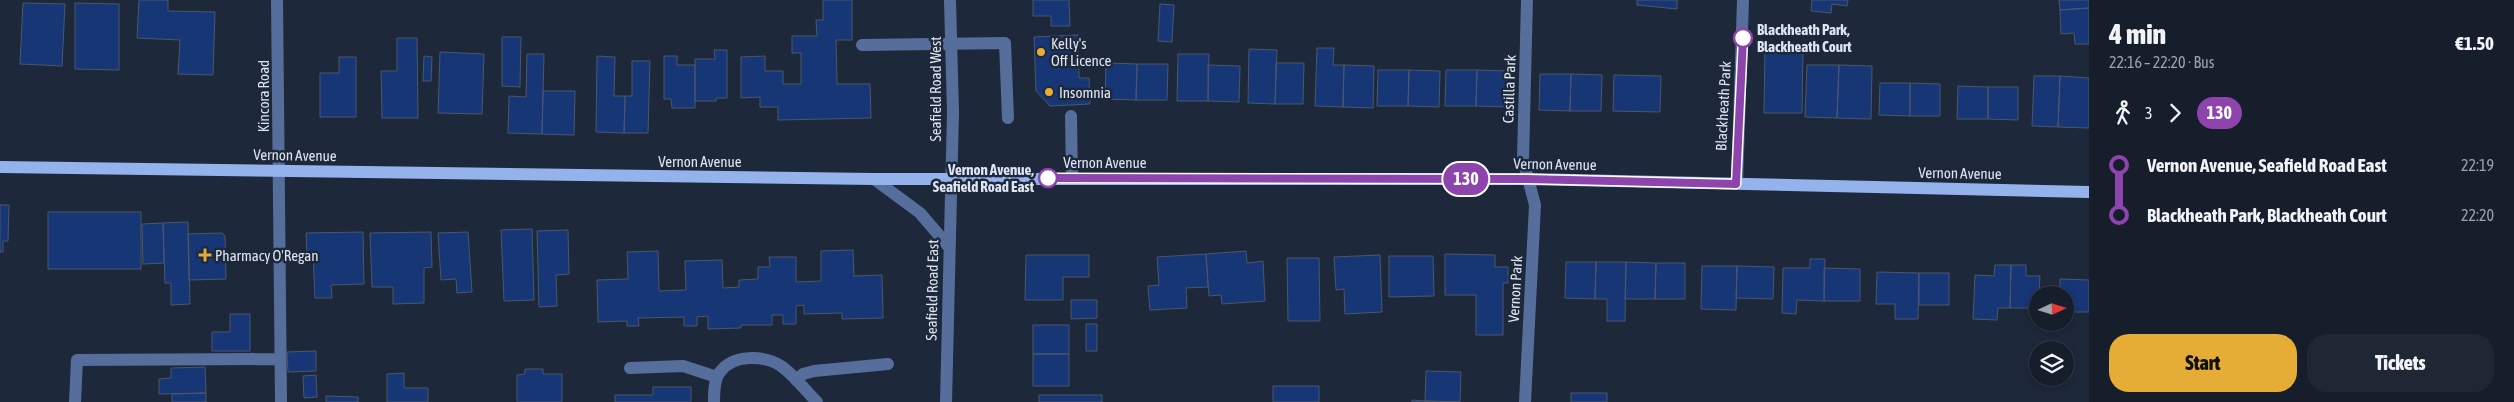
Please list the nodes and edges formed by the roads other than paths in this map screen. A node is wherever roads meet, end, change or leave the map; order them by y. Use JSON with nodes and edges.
{"nodes":[{"id":1,"x":277,"y":0,"type":"edge"},
{"id":2,"x":950,"y":0,"type":"edge"},
{"id":3,"x":1527,"y":0,"type":"edge"},
{"id":4,"x":1743,"y":0,"type":"edge"},
{"id":5,"x":951,"y":44,"type":"junction"},
{"id":6,"x":862,"y":45,"type":"dead end"},
{"id":7,"x":1071,"y":116,"type":"dead end"},
{"id":8,"x":1008,"y":118,"type":"dead end"},
{"id":9,"x":0,"y":167,"type":"edge"},
{"id":10,"x":280,"y":171,"type":"junction"},
{"id":11,"x":951,"y":178,"type":"junction"},
{"id":12,"x":1072,"y":178,"type":"junction"},
{"id":13,"x":874,"y":179,"type":"junction"},
{"id":14,"x":1527,"y":179,"type":"junction"},
{"id":15,"x":1736,"y":184,"type":"junction"},
{"id":16,"x":2089,"y":192,"type":"edge"},
{"id":17,"x":949,"y":247,"type":"junction"},
{"id":18,"x":280,"y":360,"type":"junction"},
{"id":19,"x":888,"y":364,"type":"dead end"},
{"id":20,"x":630,"y":368,"type":"dead end"},
{"id":21,"x":717,"y":377,"type":"junction"},
{"id":22,"x":796,"y":380,"type":"junction"},
{"id":23,"x":75,"y":402,"type":"edge"},
{"id":24,"x":281,"y":402,"type":"edge"},
{"id":25,"x":714,"y":402,"type":"edge"},
{"id":26,"x":818,"y":402,"type":"edge"},
{"id":27,"x":946,"y":402,"type":"edge"},
{"id":28,"x":1525,"y":402,"type":"edge"}],
"edges":[{"from":1,"to":10,"type":"street","name":"Kincora Road"},
{"from":2,"to":5,"type":"street","name":"Seafield Road West"},
{"from":3,"to":14,"type":"street","name":"Castilla Park"},
{"from":4,"to":15,"type":"street","name":"Blackheath Park"},
{"from":5,"to":6,"type":"street"},
{"from":5,"to":8,"type":"street"},
{"from":5,"to":11,"type":"street","name":"Seafield Road West"},
{"from":7,"to":12,"type":"street"},
{"from":9,"to":10,"type":"main road","name":"Vernon Avenue"},
{"from":10,"to":13,"type":"main road","name":"Vernon Avenue"},
{"from":10,"to":18,"type":"street","name":"Kincora Road"},
{"from":11,"to":12,"type":"main road","name":"Vernon Avenue"},
{"from":11,"to":13,"type":"main road","name":"Vernon Avenue"},
{"from":11,"to":17,"type":"street","name":"Seafield Road East"},
{"from":12,"to":14,"type":"main road","name":"Vernon Avenue"},
{"from":13,"to":17,"type":"street"},
{"from":14,"to":15,"type":"main road","name":"Vernon Avenue"},
{"from":14,"to":28,"type":"street","name":"Vernon Park"},
{"from":15,"to":16,"type":"main road","name":"Vernon Avenue"},
{"from":17,"to":27,"type":"street","name":"Seafield Road East"},
{"from":18,"to":23,"type":"street"},
{"from":18,"to":24,"type":"street","name":"Kincora Road"},
{"from":19,"to":22,"type":"street"},
{"from":20,"to":21,"type":"street"},
{"from":21,"to":22,"type":"street"},
{"from":21,"to":25,"type":"street"},
{"from":22,"to":26,"type":"street"}]}
